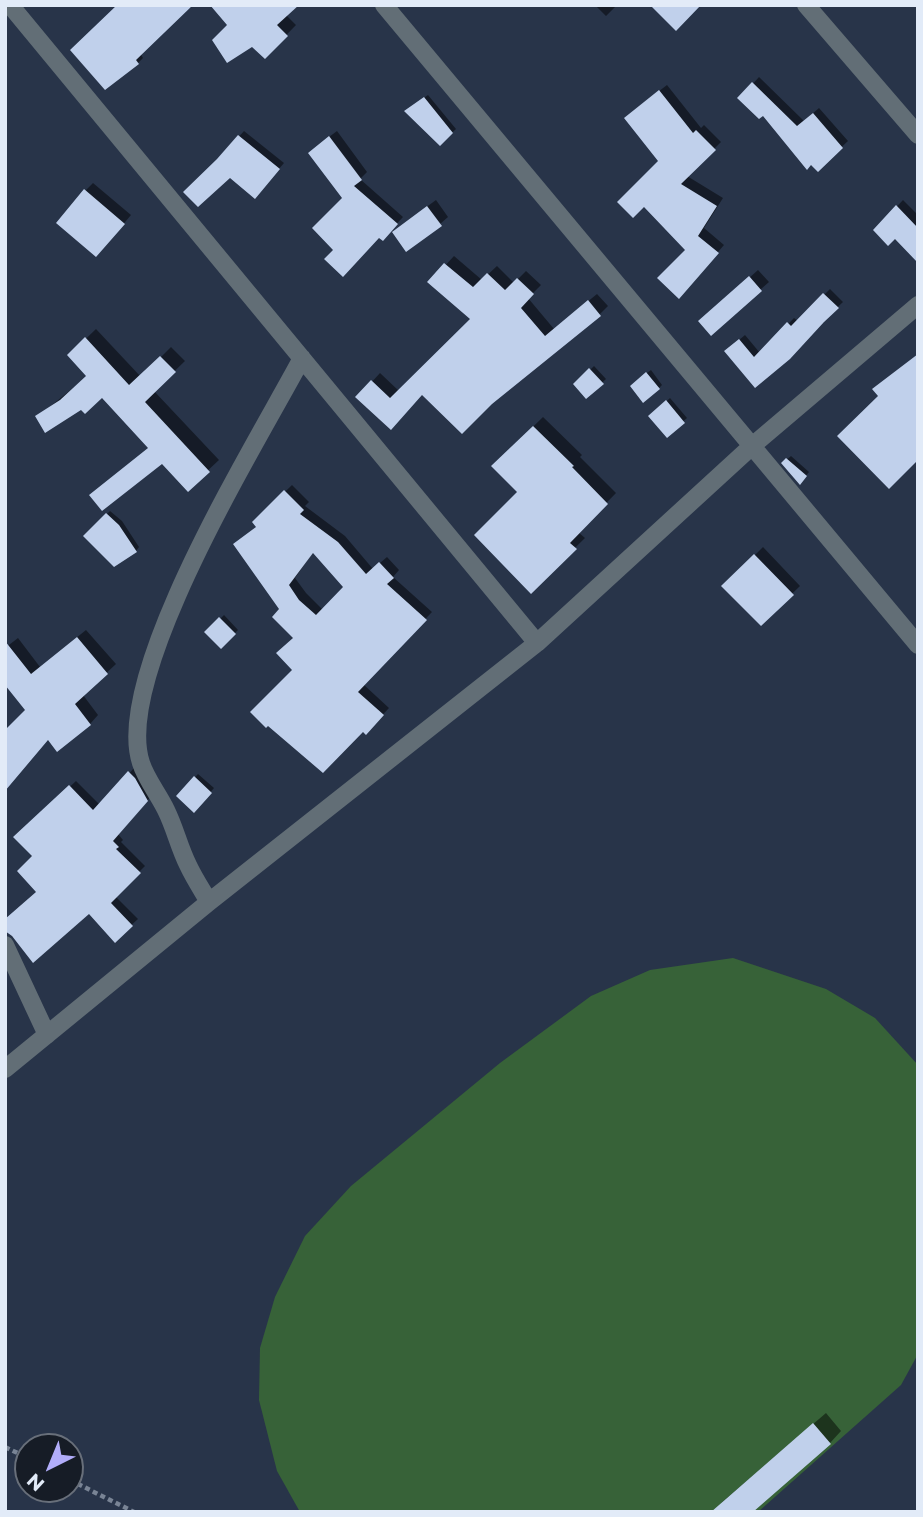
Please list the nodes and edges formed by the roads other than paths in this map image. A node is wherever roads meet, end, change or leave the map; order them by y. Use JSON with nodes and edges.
{"nodes":[{"id":1,"x":10,"y":5,"type":"edge"},
{"id":2,"x":384,"y":5,"type":"edge"},
{"id":3,"x":806,"y":5,"type":"edge"},
{"id":4,"x":918,"y":135,"type":"edge"},
{"id":5,"x":918,"y":305,"type":"edge"},
{"id":6,"x":302,"y":358,"type":"junction"},
{"id":7,"x":752,"y":446,"type":"junction"},
{"id":8,"x":537,"y":643,"type":"junction"},
{"id":9,"x":918,"y":645,"type":"edge"},
{"id":10,"x":209,"y":902,"type":"junction"},
{"id":11,"x":5,"y":945,"type":"edge"},
{"id":12,"x":47,"y":1035,"type":"junction"},
{"id":13,"x":5,"y":1069,"type":"edge"}],
"edges":[{"from":1,"to":6,"type":"street"},
{"from":2,"to":7,"type":"street"},
{"from":3,"to":4,"type":"street"},
{"from":5,"to":7,"type":"street"},
{"from":6,"to":8,"type":"street"},
{"from":6,"to":10,"type":"street"},
{"from":7,"to":8,"type":"street"},
{"from":7,"to":9,"type":"street"},
{"from":8,"to":10,"type":"street"},
{"from":10,"to":12,"type":"street"},
{"from":11,"to":12,"type":"street"},
{"from":12,"to":13,"type":"street"}]}
